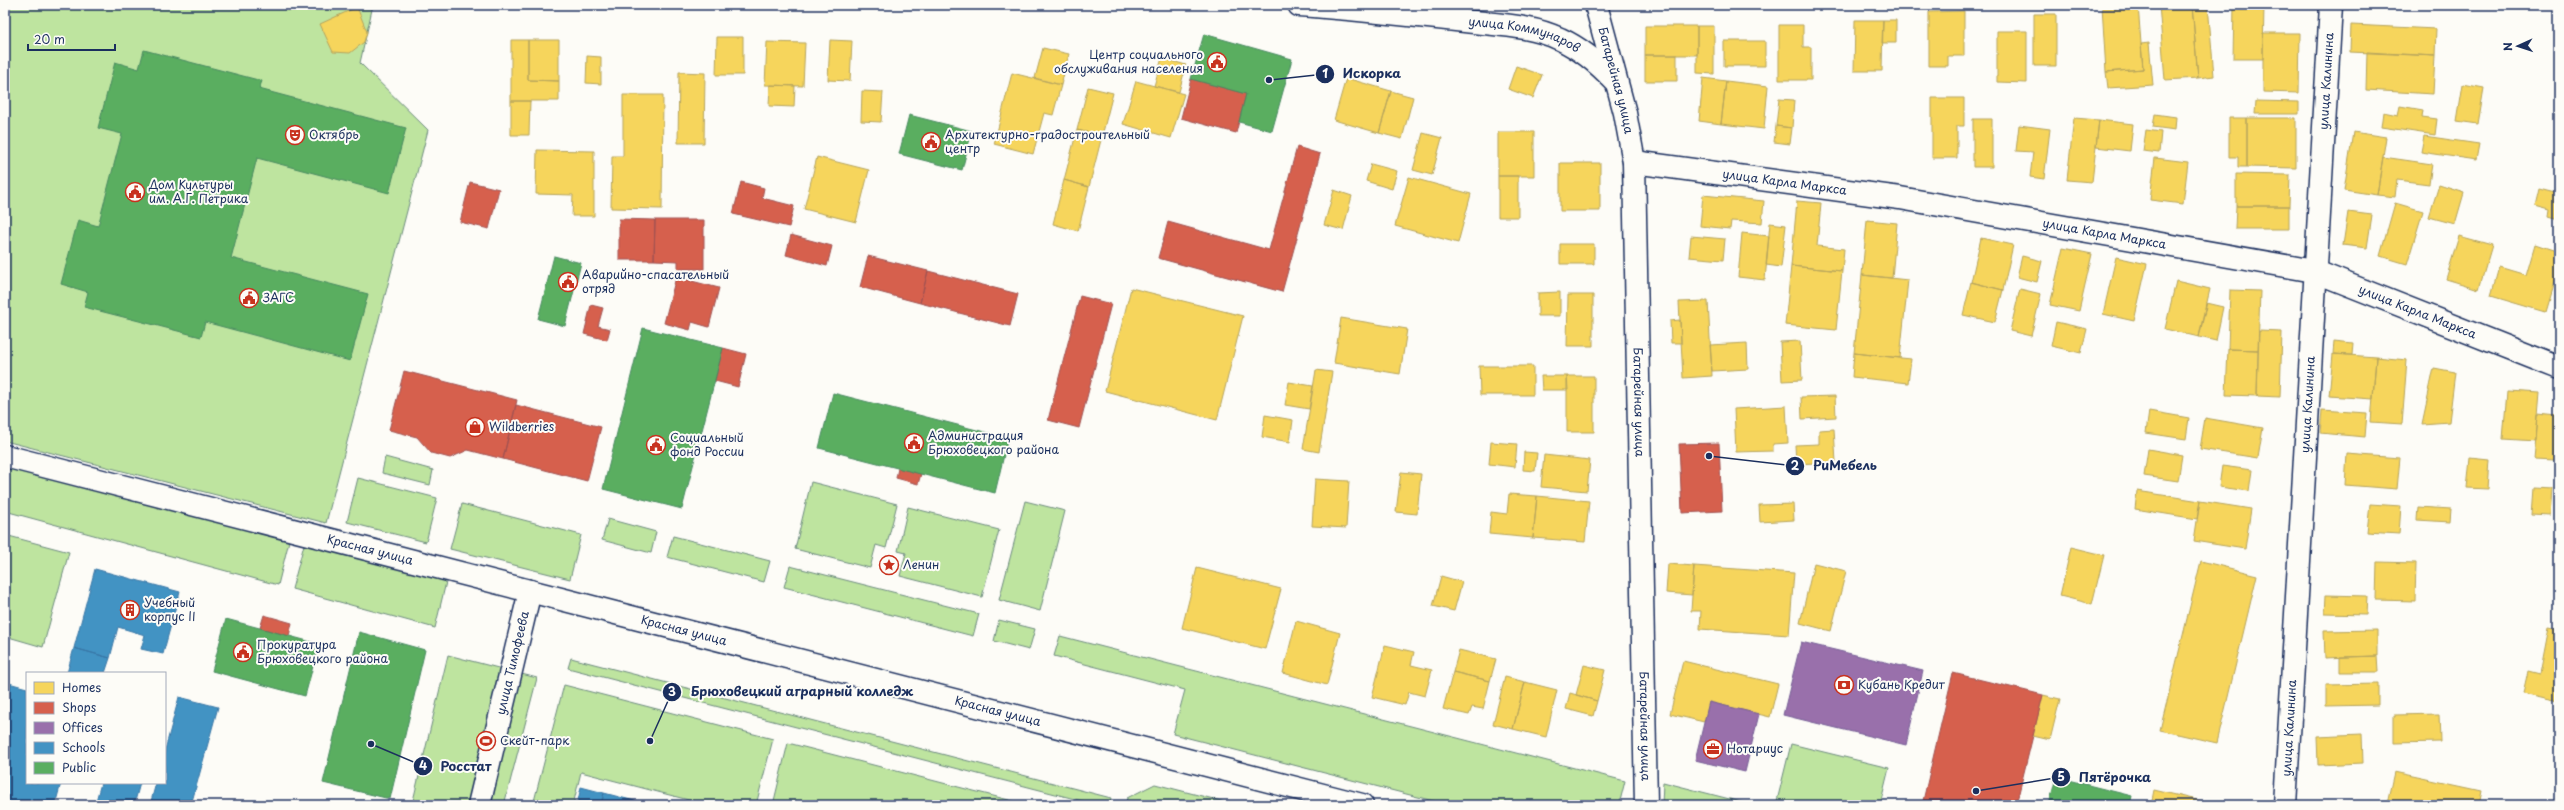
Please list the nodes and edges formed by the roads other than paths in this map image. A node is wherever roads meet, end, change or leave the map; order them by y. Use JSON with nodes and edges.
{"nodes":[{"id":1,"x":1299,"y":5,"type":"edge"},
{"id":2,"x":1596,"y":5,"type":"edge"},
{"id":3,"x":2331,"y":5,"type":"edge"},
{"id":4,"x":1616,"y":82,"type":"junction"},
{"id":5,"x":1634,"y":162,"type":"junction"},
{"id":6,"x":2314,"y":271,"type":"junction"},
{"id":7,"x":2559,"y":368,"type":"edge"},
{"id":8,"x":5,"y":456,"type":"edge"},
{"id":9,"x":530,"y":591,"type":"junction"},
{"id":10,"x":478,"y":805,"type":"edge"},
{"id":11,"x":1362,"y":805,"type":"edge"},
{"id":12,"x":1646,"y":805,"type":"edge"},
{"id":13,"x":2285,"y":805,"type":"edge"}],
"edges":[{"from":1,"to":4,"type":"street","name":"улица Коммунаров"},
{"from":2,"to":4,"type":"street","name":"Батарейная улица"},
{"from":3,"to":6,"type":"street","name":"улица Калинина"},
{"from":4,"to":5,"type":"street","name":"Батарейная улица"},
{"from":5,"to":6,"type":"street","name":"улица Карла Маркса"},
{"from":5,"to":12,"type":"street","name":"Батарейная улица"},
{"from":6,"to":7,"type":"street","name":"улица Карла Маркса"},
{"from":6,"to":13,"type":"street","name":"улица Калинина"},
{"from":8,"to":9,"type":"street","name":"Красная улица"},
{"from":9,"to":10,"type":"street","name":"улица Тимофеева"},
{"from":9,"to":11,"type":"street","name":"Красная улица"}]}
